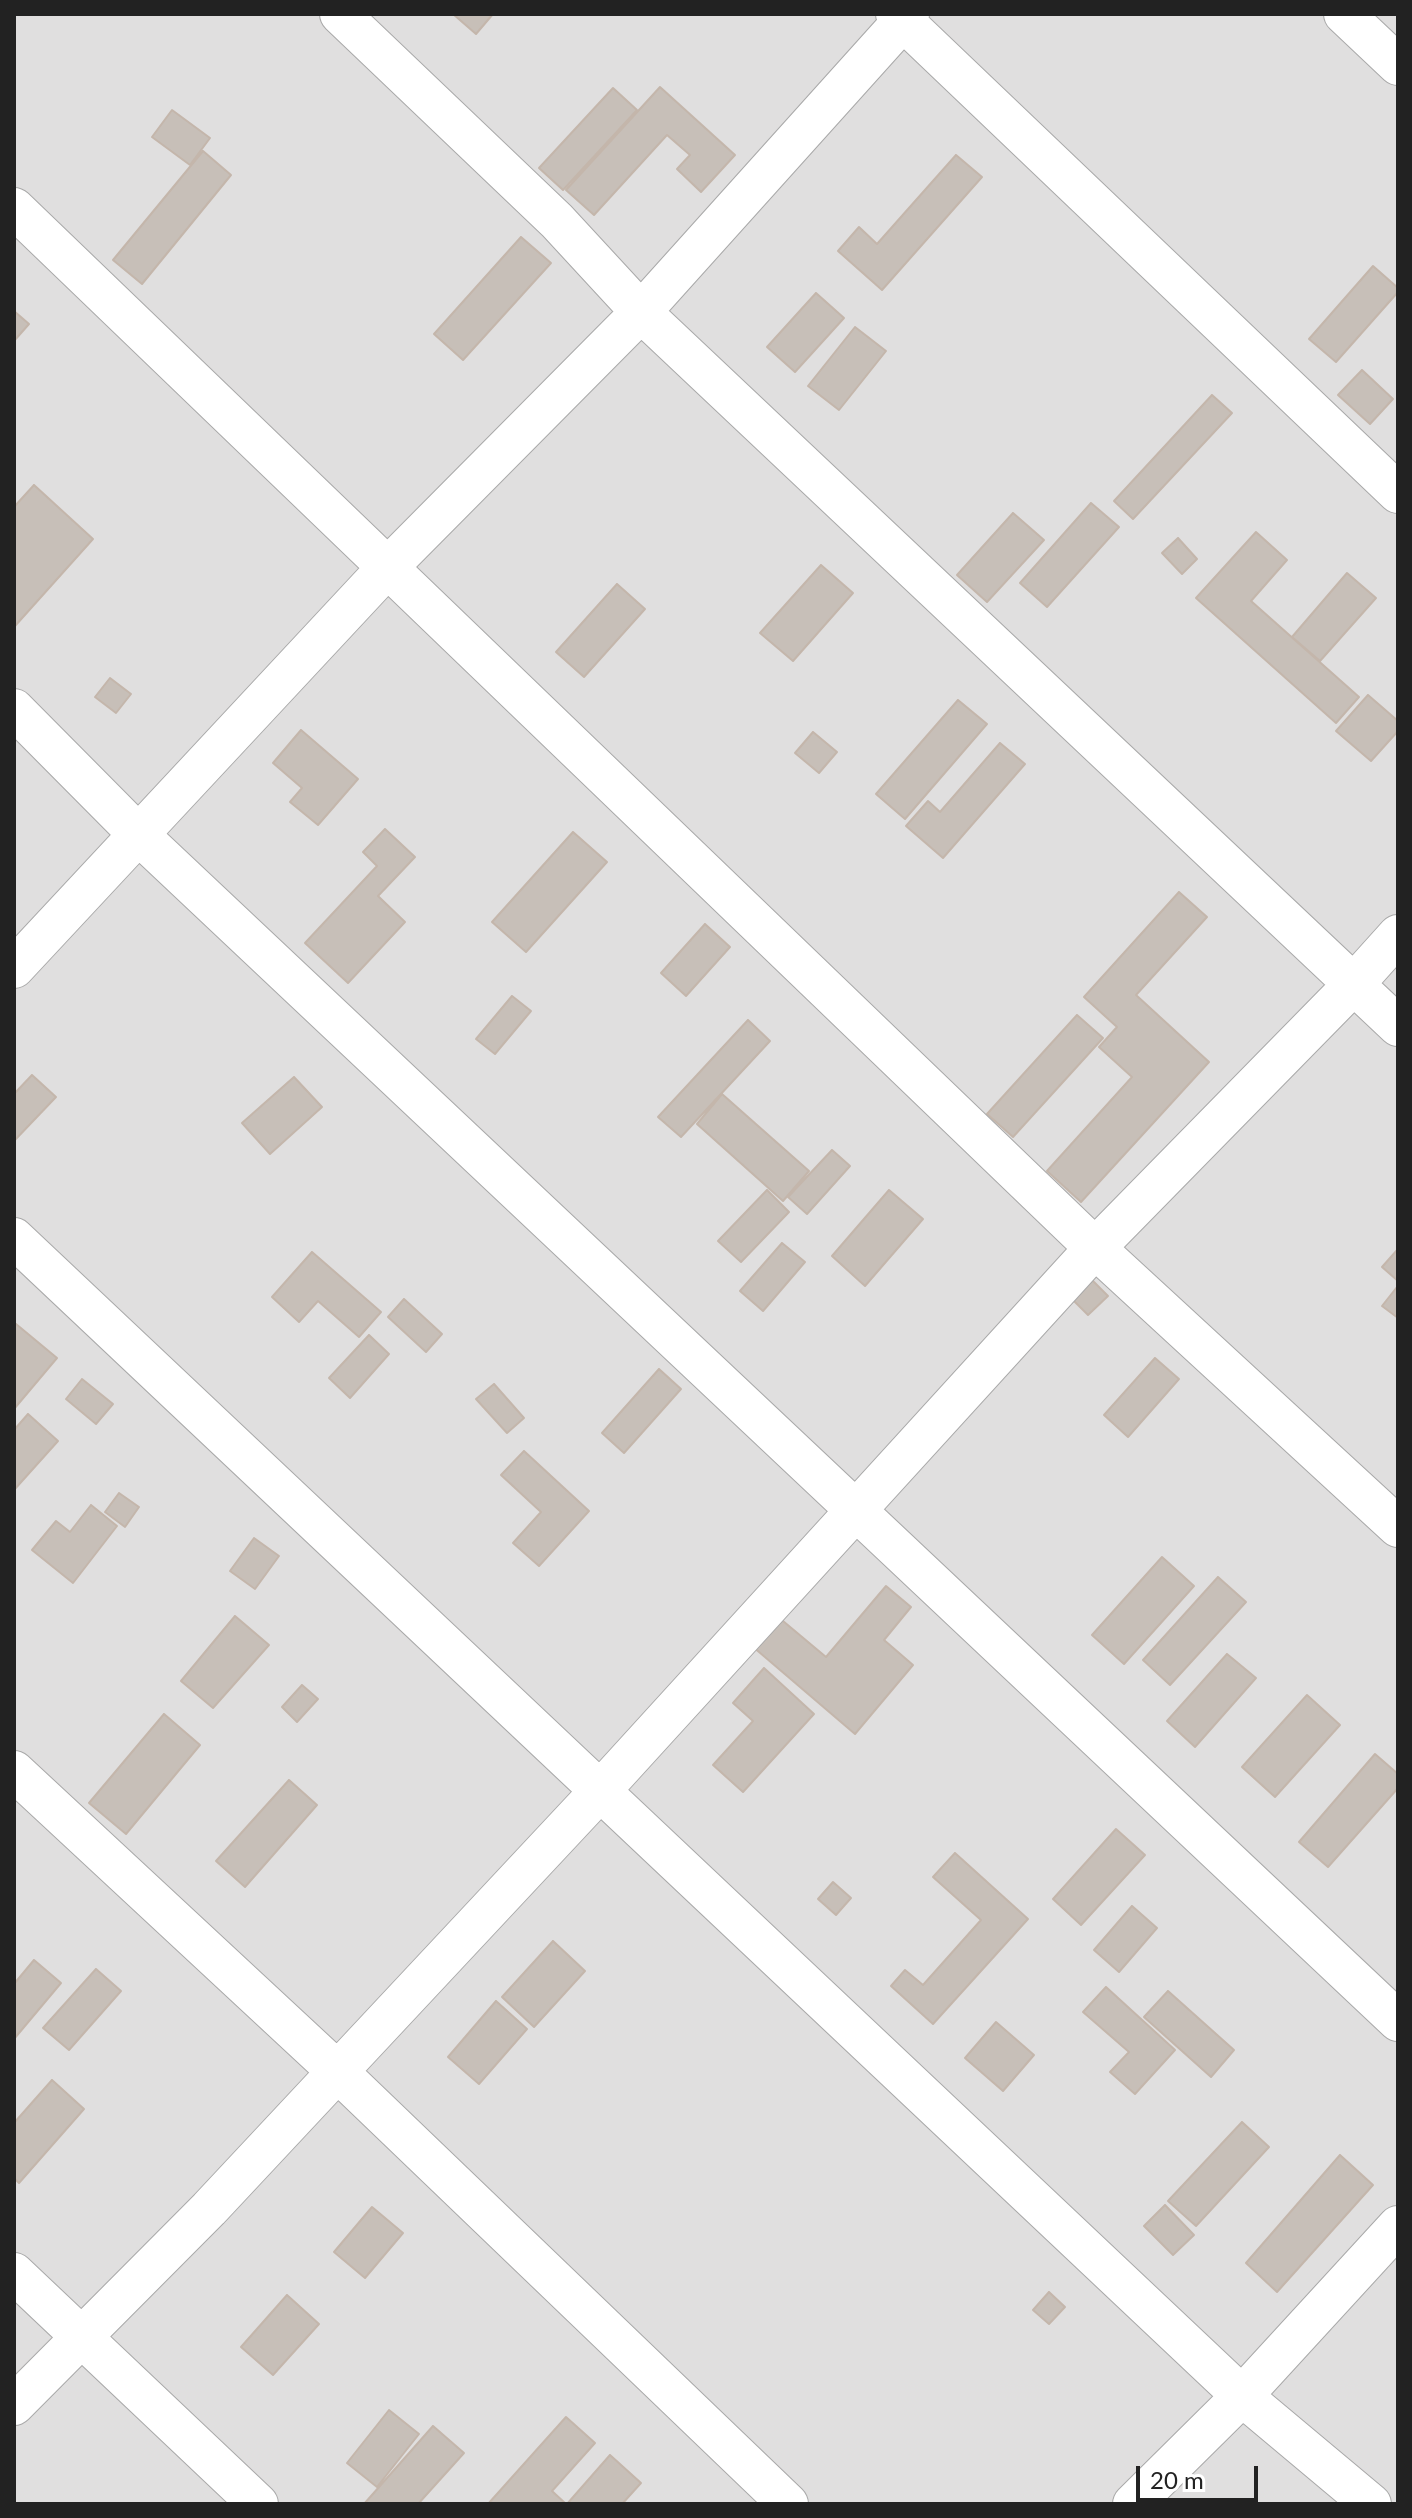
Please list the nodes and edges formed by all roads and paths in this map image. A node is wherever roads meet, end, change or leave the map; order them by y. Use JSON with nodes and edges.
{"nodes":[{"id":1,"x":340,"y":14,"type":"edge"},
{"id":2,"x":1344,"y":14,"type":"edge"},
{"id":3,"x":902,"y":16,"type":"edge"},
{"id":4,"x":1398,"y":65,"type":"edge"},
{"id":5,"x":14,"y":208,"type":"edge"},
{"id":6,"x":641,"y":312,"type":"junction"},
{"id":7,"x":1398,"y":493,"type":"edge"},
{"id":8,"x":386,"y":569,"type":"junction"},
{"id":9,"x":14,"y":709,"type":"edge"},
{"id":10,"x":140,"y":836,"type":"junction"},
{"id":11,"x":1398,"y":935,"type":"edge"},
{"id":12,"x":14,"y":968,"type":"edge"},
{"id":13,"x":1353,"y":985,"type":"junction"},
{"id":14,"x":1398,"y":1026,"type":"edge"},
{"id":15,"x":14,"y":1238,"type":"edge"},
{"id":16,"x":1095,"y":1248,"type":"junction"},
{"id":17,"x":858,"y":1511,"type":"junction"},
{"id":18,"x":1398,"y":1527,"type":"edge"},
{"id":19,"x":14,"y":1771,"type":"edge"},
{"id":20,"x":600,"y":1791,"type":"junction"},
{"id":21,"x":1398,"y":2021,"type":"edge"},
{"id":22,"x":338,"y":2072,"type":"junction"},
{"id":23,"x":1398,"y":2226,"type":"edge"},
{"id":24,"x":14,"y":2273,"type":"edge"},
{"id":25,"x":81,"y":2338,"type":"junction"},
{"id":26,"x":1242,"y":2396,"type":"junction"},
{"id":27,"x":14,"y":2405,"type":"edge"},
{"id":28,"x":258,"y":2504,"type":"edge"},
{"id":29,"x":788,"y":2504,"type":"edge"},
{"id":30,"x":1133,"y":2504,"type":"edge"},
{"id":31,"x":1371,"y":2504,"type":"edge"}],
"edges":[{"from":1,"to":6,"type":"street"},
{"from":2,"to":4,"type":"street"},
{"from":3,"to":6,"type":"street"},
{"from":3,"to":7,"type":"street"},
{"from":5,"to":8,"type":"street"},
{"from":6,"to":8,"type":"street"},
{"from":6,"to":13,"type":"street"},
{"from":8,"to":10,"type":"street"},
{"from":8,"to":16,"type":"street"},
{"from":9,"to":10,"type":"street"},
{"from":10,"to":12,"type":"street"},
{"from":10,"to":17,"type":"street"},
{"from":11,"to":13,"type":"street"},
{"from":13,"to":14,"type":"street"},
{"from":13,"to":16,"type":"street"},
{"from":15,"to":20,"type":"street"},
{"from":16,"to":17,"type":"street"},
{"from":16,"to":18,"type":"street"},
{"from":17,"to":20,"type":"street"},
{"from":17,"to":21,"type":"street"},
{"from":19,"to":22,"type":"street"},
{"from":20,"to":22,"type":"street"},
{"from":20,"to":26,"type":"street"},
{"from":22,"to":25,"type":"street"},
{"from":22,"to":29,"type":"street"},
{"from":23,"to":26,"type":"street"},
{"from":24,"to":25,"type":"street"},
{"from":25,"to":27,"type":"street"},
{"from":25,"to":28,"type":"street"},
{"from":26,"to":30,"type":"street"},
{"from":26,"to":31,"type":"street"}]}
